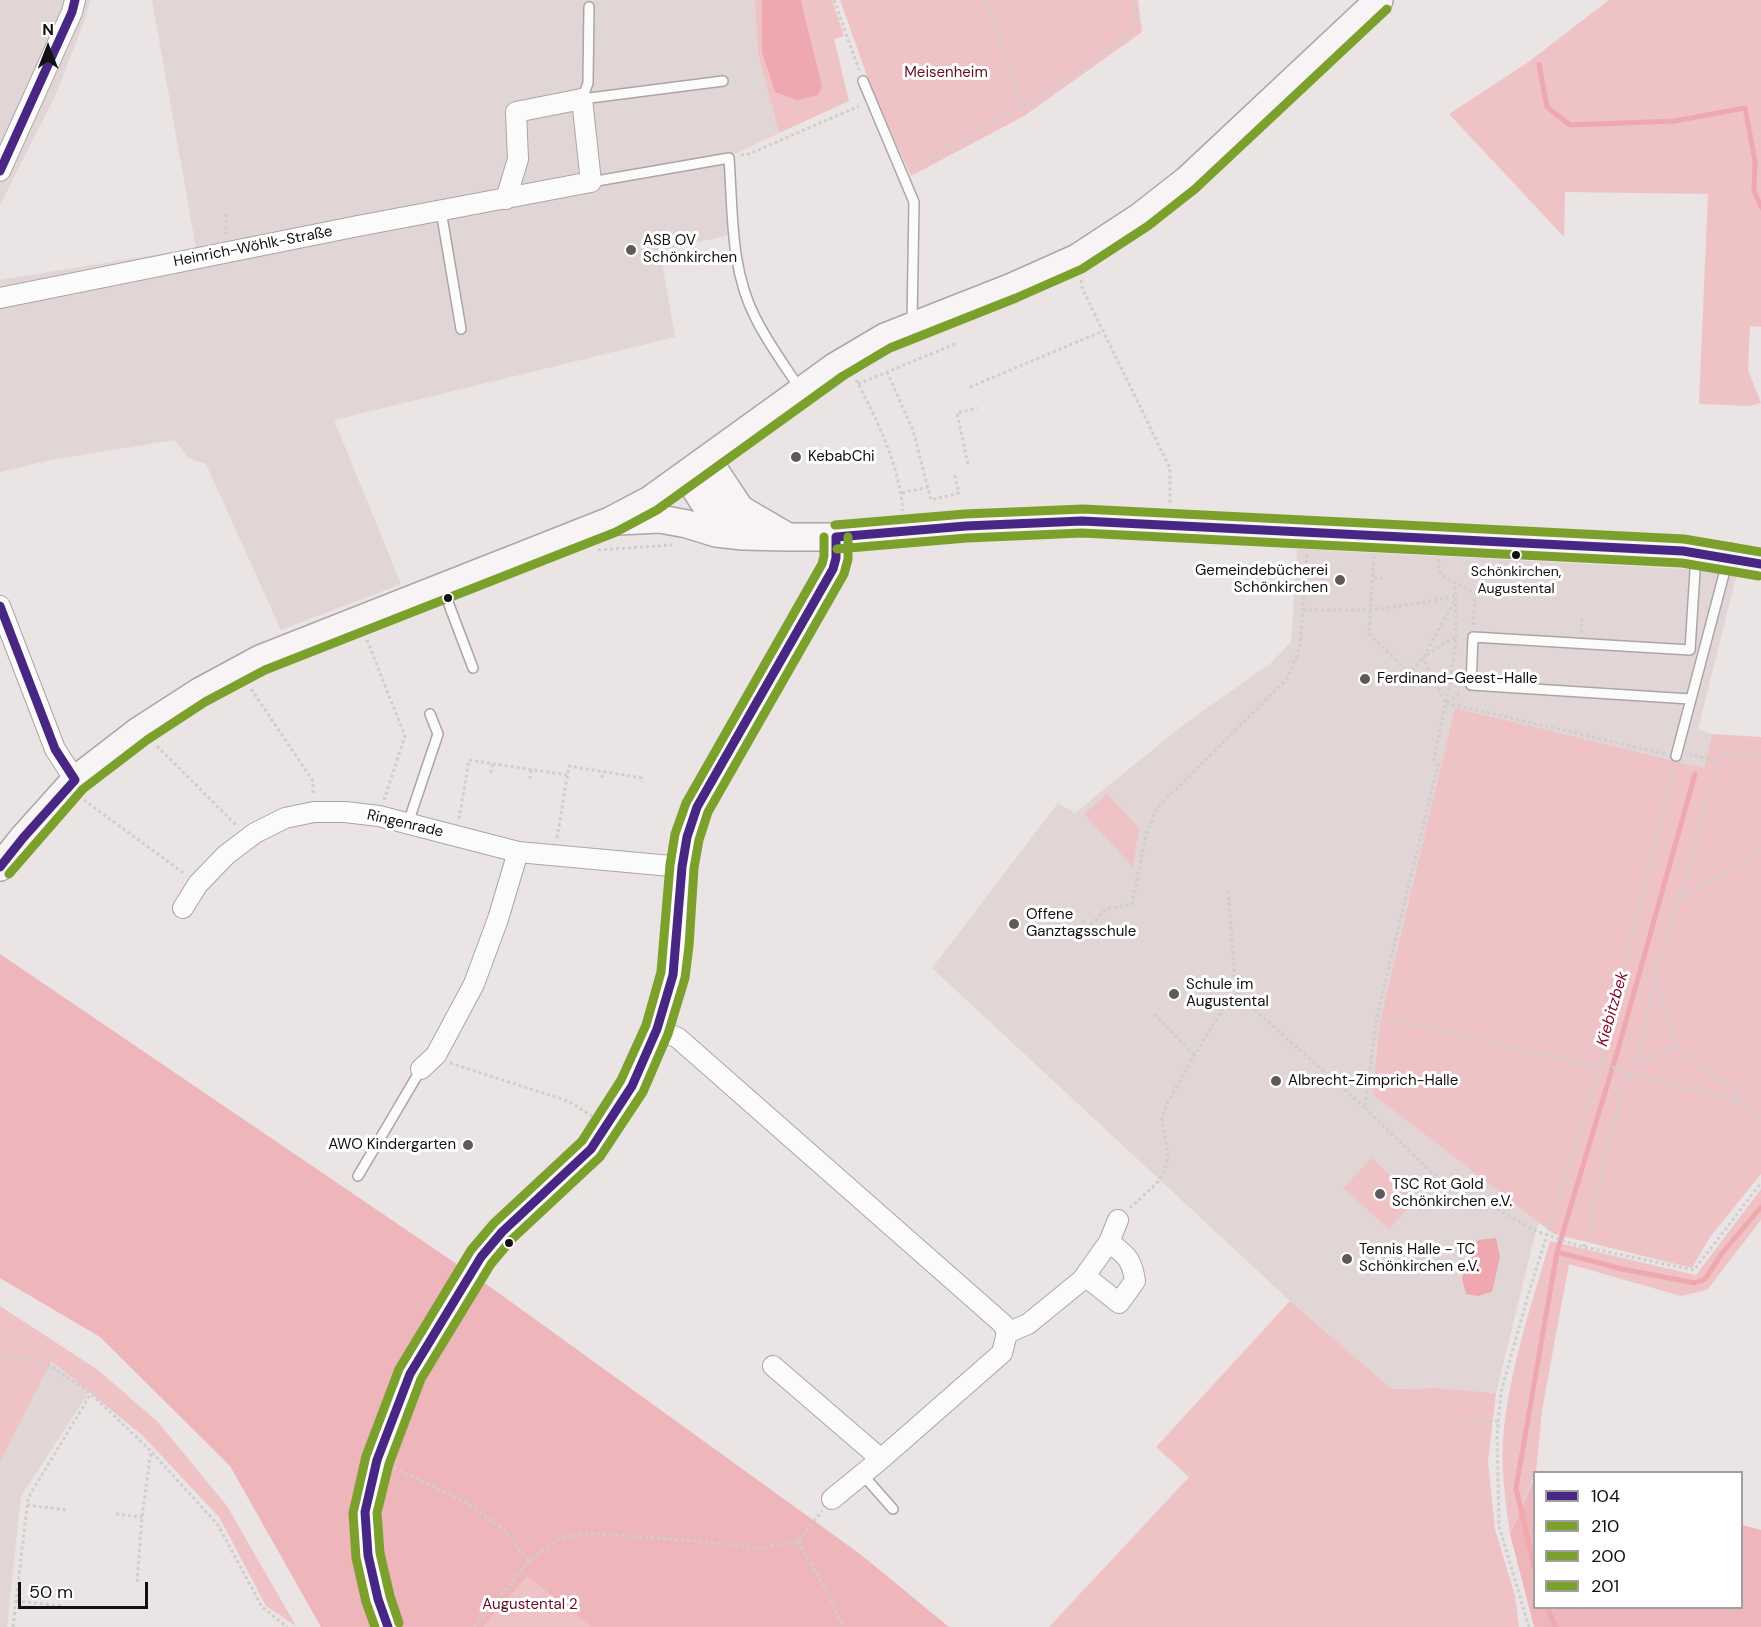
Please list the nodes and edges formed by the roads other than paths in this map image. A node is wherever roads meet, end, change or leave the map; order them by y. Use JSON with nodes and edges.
{"nodes":[{"id":1,"x":75,"y":0,"type":"edge"},
{"id":2,"x":1379,"y":0,"type":"edge"},
{"id":3,"x":589,"y":8,"type":"dead end"},
{"id":4,"x":723,"y":81,"type":"dead end"},
{"id":5,"x":863,"y":81,"type":"road end"},
{"id":6,"x":582,"y":99,"type":"junction"},
{"id":7,"x":0,"y":171,"type":"edge"},
{"id":8,"x":591,"y":182,"type":"junction"},
{"id":9,"x":506,"y":199,"type":"junction"},
{"id":10,"x":441,"y":211,"type":"junction"},
{"id":11,"x":0,"y":298,"type":"edge"},
{"id":12,"x":912,"y":325,"type":"junction"},
{"id":13,"x":461,"y":329,"type":"dead end"},
{"id":14,"x":801,"y":391,"type":"junction"},
{"id":15,"x":697,"y":467,"type":"junction"},
{"id":16,"x":610,"y":521,"type":"junction"},
{"id":17,"x":743,"y":536,"type":"junction"},
{"id":18,"x":787,"y":537,"type":"junction"},
{"id":19,"x":836,"y":537,"type":"junction"},
{"id":20,"x":1696,"y":552,"type":"junction"},
{"id":21,"x":1728,"y":557,"type":"junction"},
{"id":22,"x":1761,"y":564,"type":"edge"},
{"id":23,"x":443,"y":587,"type":"junction"},
{"id":24,"x":0,"y":606,"type":"edge"},
{"id":25,"x":473,"y":668,"type":"dead end"},
{"id":26,"x":1690,"y":699,"type":"junction"},
{"id":27,"x":430,"y":714,"type":"dead end"},
{"id":28,"x":1677,"y":753,"type":"road end"},
{"id":29,"x":72,"y":784,"type":"junction"},
{"id":30,"x":408,"y":823,"type":"junction"},
{"id":31,"x":518,"y":852,"type":"junction"},
{"id":32,"x":0,"y":867,"type":"edge"},
{"id":33,"x":682,"y":867,"type":"junction"},
{"id":34,"x":183,"y":908,"type":"dead end"},
{"id":35,"x":657,"y":1029,"type":"junction"},
{"id":36,"x":421,"y":1069,"type":"joint"},
{"id":37,"x":358,"y":1176,"type":"dead end"},
{"id":38,"x":1118,"y":1220,"type":"road end"},
{"id":39,"x":1109,"y":1242,"type":"junction"},
{"id":40,"x":1082,"y":1280,"type":"junction"},
{"id":41,"x":1006,"y":1333,"type":"junction"},
{"id":42,"x":773,"y":1366,"type":"dead end"},
{"id":43,"x":881,"y":1459,"type":"junction"},
{"id":44,"x":862,"y":1474,"type":"junction"},
{"id":45,"x":832,"y":1499,"type":"road end"},
{"id":46,"x":893,"y":1509,"type":"dead end"},
{"id":47,"x":388,"y":1627,"type":"edge"}],
"edges":[{"from":1,"to":7,"type":"street"},
{"from":2,"to":12,"type":"main road"},
{"from":3,"to":6,"type":"lane"},
{"from":4,"to":6,"type":"lane"},
{"from":5,"to":12,"type":"lane"},
{"from":6,"to":8,"type":"street"},
{"from":6,"to":9,"type":"street"},
{"from":8,"to":9,"type":"street","name":"Heinrich-Wöhlk-Straße"},
{"from":8,"to":14,"type":"lane"},
{"from":9,"to":10,"type":"street","name":"Heinrich-Wöhlk-Straße"},
{"from":10,"to":11,"type":"street","name":"Heinrich-Wöhlk-Straße"},
{"from":10,"to":13,"type":"lane"},
{"from":12,"to":14,"type":"main road"},
{"from":14,"to":15,"type":"main road"},
{"from":15,"to":16,"type":"main road"},
{"from":15,"to":17,"type":"main road"},
{"from":15,"to":18,"type":"main road"},
{"from":16,"to":17,"type":"main road"},
{"from":16,"to":23,"type":"main road"},
{"from":17,"to":18,"type":"main road"},
{"from":18,"to":19,"type":"main road"},
{"from":19,"to":20,"type":"main road"},
{"from":19,"to":33,"type":"street"},
{"from":20,"to":21,"type":"main road"},
{"from":20,"to":26,"type":"lane"},
{"from":21,"to":22,"type":"main road"},
{"from":21,"to":26,"type":"lane"},
{"from":23,"to":25,"type":"lane"},
{"from":23,"to":29,"type":"main road"},
{"from":24,"to":29,"type":"street"},
{"from":26,"to":28,"type":"lane"},
{"from":27,"to":30,"type":"lane"},
{"from":29,"to":32,"type":"main road"},
{"from":30,"to":31,"type":"street","name":"Ringenrade"},
{"from":30,"to":34,"type":"street","name":"Ringenrade"},
{"from":31,"to":33,"type":"street","name":"Ringenrade"},
{"from":31,"to":36,"type":"street"},
{"from":33,"to":35,"type":"street"},
{"from":35,"to":41,"type":"street"},
{"from":35,"to":47,"type":"street"},
{"from":36,"to":37,"type":"lane"},
{"from":38,"to":39,"type":"street"},
{"from":39,"to":40,"type":"street"},
{"from":39,"to":40,"type":"street"},
{"from":40,"to":41,"type":"street"},
{"from":41,"to":43,"type":"street"},
{"from":42,"to":43,"type":"street"},
{"from":43,"to":44,"type":"street"},
{"from":44,"to":45,"type":"street"},
{"from":44,"to":46,"type":"lane"}]}
